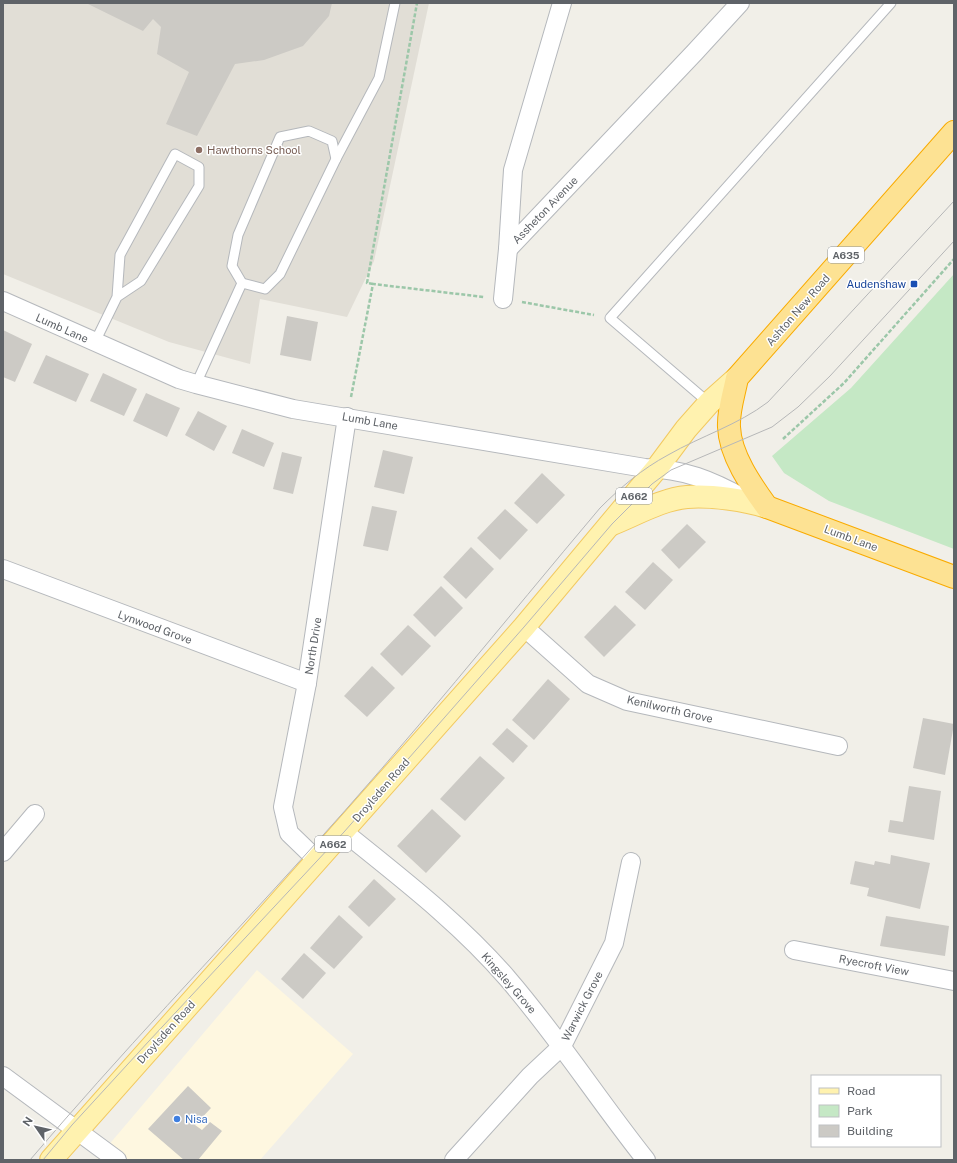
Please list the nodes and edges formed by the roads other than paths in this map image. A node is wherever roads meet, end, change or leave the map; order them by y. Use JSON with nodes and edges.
{"nodes":[{"id":1,"x":395,"y":3,"type":"edge"},
{"id":2,"x":562,"y":3,"type":"edge"},
{"id":3,"x":740,"y":3,"type":"edge"},
{"id":4,"x":890,"y":3,"type":"edge"},
{"id":5,"x":954,"y":132,"type":"edge"},
{"id":6,"x":336,"y":159,"type":"junction"},
{"id":7,"x":508,"y":249,"type":"junction"},
{"id":8,"x":242,"y":283,"type":"junction"},
{"id":9,"x":117,"y":297,"type":"junction"},
{"id":10,"x":504,"y":299,"type":"road end"},
{"id":11,"x":3,"y":301,"type":"edge"},
{"id":12,"x":94,"y":342,"type":"junction"},
{"id":13,"x":738,"y":378,"type":"junction"},
{"id":14,"x":196,"y":384,"type":"junction"},
{"id":15,"x":709,"y":403,"type":"junction"},
{"id":16,"x":347,"y":417,"type":"junction"},
{"id":17,"x":657,"y":468,"type":"junction"},
{"id":18,"x":758,"y":504,"type":"junction"},
{"id":19,"x":612,"y":524,"type":"junction"},
{"id":20,"x":3,"y":570,"type":"edge"},
{"id":21,"x":954,"y":576,"type":"edge"},
{"id":22,"x":524,"y":627,"type":"junction"},
{"id":23,"x":307,"y":683,"type":"junction"},
{"id":24,"x":838,"y":746,"type":"dead end"},
{"id":25,"x":35,"y":814,"type":"dead end"},
{"id":26,"x":344,"y":832,"type":"junction"},
{"id":27,"x":3,"y":852,"type":"edge"},
{"id":28,"x":318,"y":861,"type":"junction"},
{"id":29,"x":631,"y":862,"type":"dead end"},
{"id":30,"x":794,"y":950,"type":"dead end"},
{"id":31,"x":954,"y":981,"type":"edge"},
{"id":32,"x":562,"y":1046,"type":"junction"},
{"id":33,"x":3,"y":1076,"type":"edge"},
{"id":34,"x":78,"y":1130,"type":"junction"},
{"id":35,"x":51,"y":1160,"type":"edge"},
{"id":36,"x":117,"y":1160,"type":"edge"},
{"id":37,"x":454,"y":1160,"type":"edge"},
{"id":38,"x":646,"y":1160,"type":"edge"}],
"edges":[{"from":1,"to":6,"type":"lane"},
{"from":2,"to":7,"type":"street","name":"Assheton Avenue"},
{"from":3,"to":7,"type":"street","name":"Assheton Avenue"},
{"from":4,"to":15,"type":"lane"},
{"from":5,"to":13,"type":"highway","name":"Ashton New Road","number":"A635"},
{"from":6,"to":8,"type":"lane"},
{"from":6,"to":8,"type":"lane"},
{"from":7,"to":10,"type":"street"},
{"from":8,"to":14,"type":"lane"},
{"from":9,"to":9,"type":"lane"},
{"from":9,"to":12,"type":"lane"},
{"from":11,"to":12,"type":"street","name":"Lumb Lane"},
{"from":12,"to":14,"type":"street","name":"Lumb Lane"},
{"from":13,"to":15,"type":"main road","name":"Ashton New Road","number":"A635"},
{"from":13,"to":18,"type":"highway","number":"A635"},
{"from":14,"to":16,"type":"street","name":"Lumb Lane"},
{"from":15,"to":17,"type":"main road","name":"Ashton New Road","number":"A635"},
{"from":16,"to":17,"type":"street","name":"Lumb Lane"},
{"from":16,"to":23,"type":"street","name":"North Drive"},
{"from":17,"to":18,"type":"street","name":"Lumb Lane"},
{"from":17,"to":19,"type":"main road","name":"Droylsden Road","number":"A662"},
{"from":18,"to":19,"type":"main road","name":"Lumb Lane"},
{"from":18,"to":21,"type":"highway","name":"Lumb Lane"},
{"from":19,"to":22,"type":"main road","name":"Droylsden Road","number":"A662"},
{"from":20,"to":23,"type":"street","name":"Lynwood Grove"},
{"from":22,"to":24,"type":"street","name":"Kenilworth Grove"},
{"from":22,"to":26,"type":"main road","name":"Droylsden Road","number":"A662"},
{"from":23,"to":28,"type":"street","name":"North Drive"},
{"from":25,"to":27,"type":"street"},
{"from":26,"to":28,"type":"main road","name":"Droylsden Road","number":"A662"},
{"from":26,"to":32,"type":"street","name":"Kingsley Grove"},
{"from":28,"to":34,"type":"main road","name":"Droylsden Road","number":"A662"},
{"from":29,"to":32,"type":"street","name":"Warwick Grove"},
{"from":30,"to":31,"type":"street","name":"Ryecroft View"},
{"from":32,"to":37,"type":"street","name":"Warwick Grove"},
{"from":32,"to":38,"type":"street","name":"Kingsley Grove"},
{"from":33,"to":34,"type":"street"},
{"from":34,"to":35,"type":"main road","name":"Droylsden Road","number":"A662"},
{"from":34,"to":36,"type":"street"}]}
